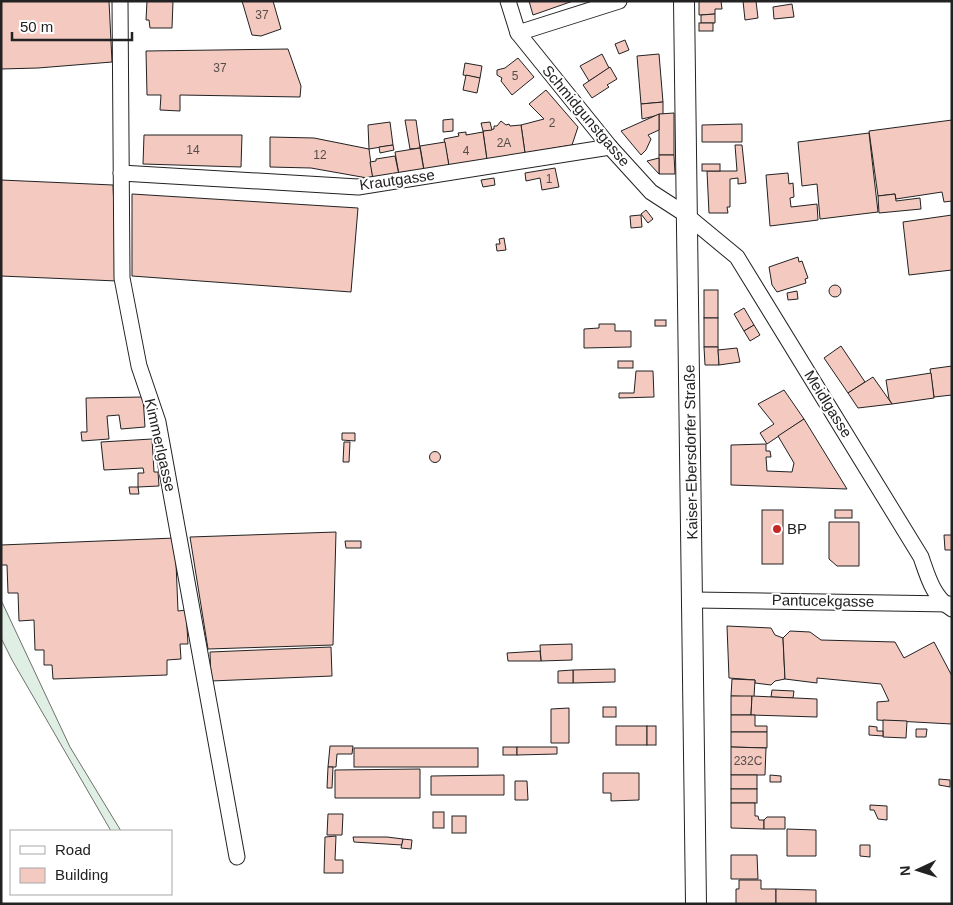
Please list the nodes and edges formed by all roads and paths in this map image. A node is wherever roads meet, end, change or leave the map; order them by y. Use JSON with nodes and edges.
{"nodes":[{"id":1,"x":120,"y":1,"type":"edge"},
{"id":2,"x":508,"y":1,"type":"edge"},
{"id":3,"x":619,"y":1,"type":"edge"},
{"id":4,"x":684,"y":1,"type":"edge"},
{"id":5,"x":518,"y":33,"type":"junction"},
{"id":6,"x":610,"y":147,"type":"junction"},
{"id":7,"x":121,"y":173,"type":"junction"},
{"id":8,"x":686,"y":214,"type":"junction"},
{"id":9,"x":694,"y":600,"type":"junction"},
{"id":10,"x":949,"y":606,"type":"edge"},
{"id":11,"x":238,"y":857,"type":"dead end"},
{"id":12,"x":696,"y":904,"type":"edge"}],
"edges":[{"from":1,"to":7,"type":"street","name":"Kimmerlgasse"},
{"from":2,"to":5,"type":"street","name":"Schmidgunstgasse"},
{"from":3,"to":5,"type":"street"},
{"from":4,"to":8,"type":"main road","name":"Kaiser-Ebersdorfer Straße"},
{"from":5,"to":6,"type":"street","name":"Schmidgunstgasse"},
{"from":6,"to":7,"type":"street","name":"Krautgasse"},
{"from":6,"to":8,"type":"street","name":"Schmidgunstgasse"},
{"from":7,"to":11,"type":"street","name":"Kimmerlgasse"},
{"from":8,"to":9,"type":"main road","name":"Kaiser-Ebersdorfer Straße"},
{"from":8,"to":10,"type":"street","name":"Meidlgasse"},
{"from":9,"to":10,"type":"street","name":"Pantucekgasse"},
{"from":9,"to":12,"type":"main road","name":"Kaiser-Ebersdorfer Straße"}]}
